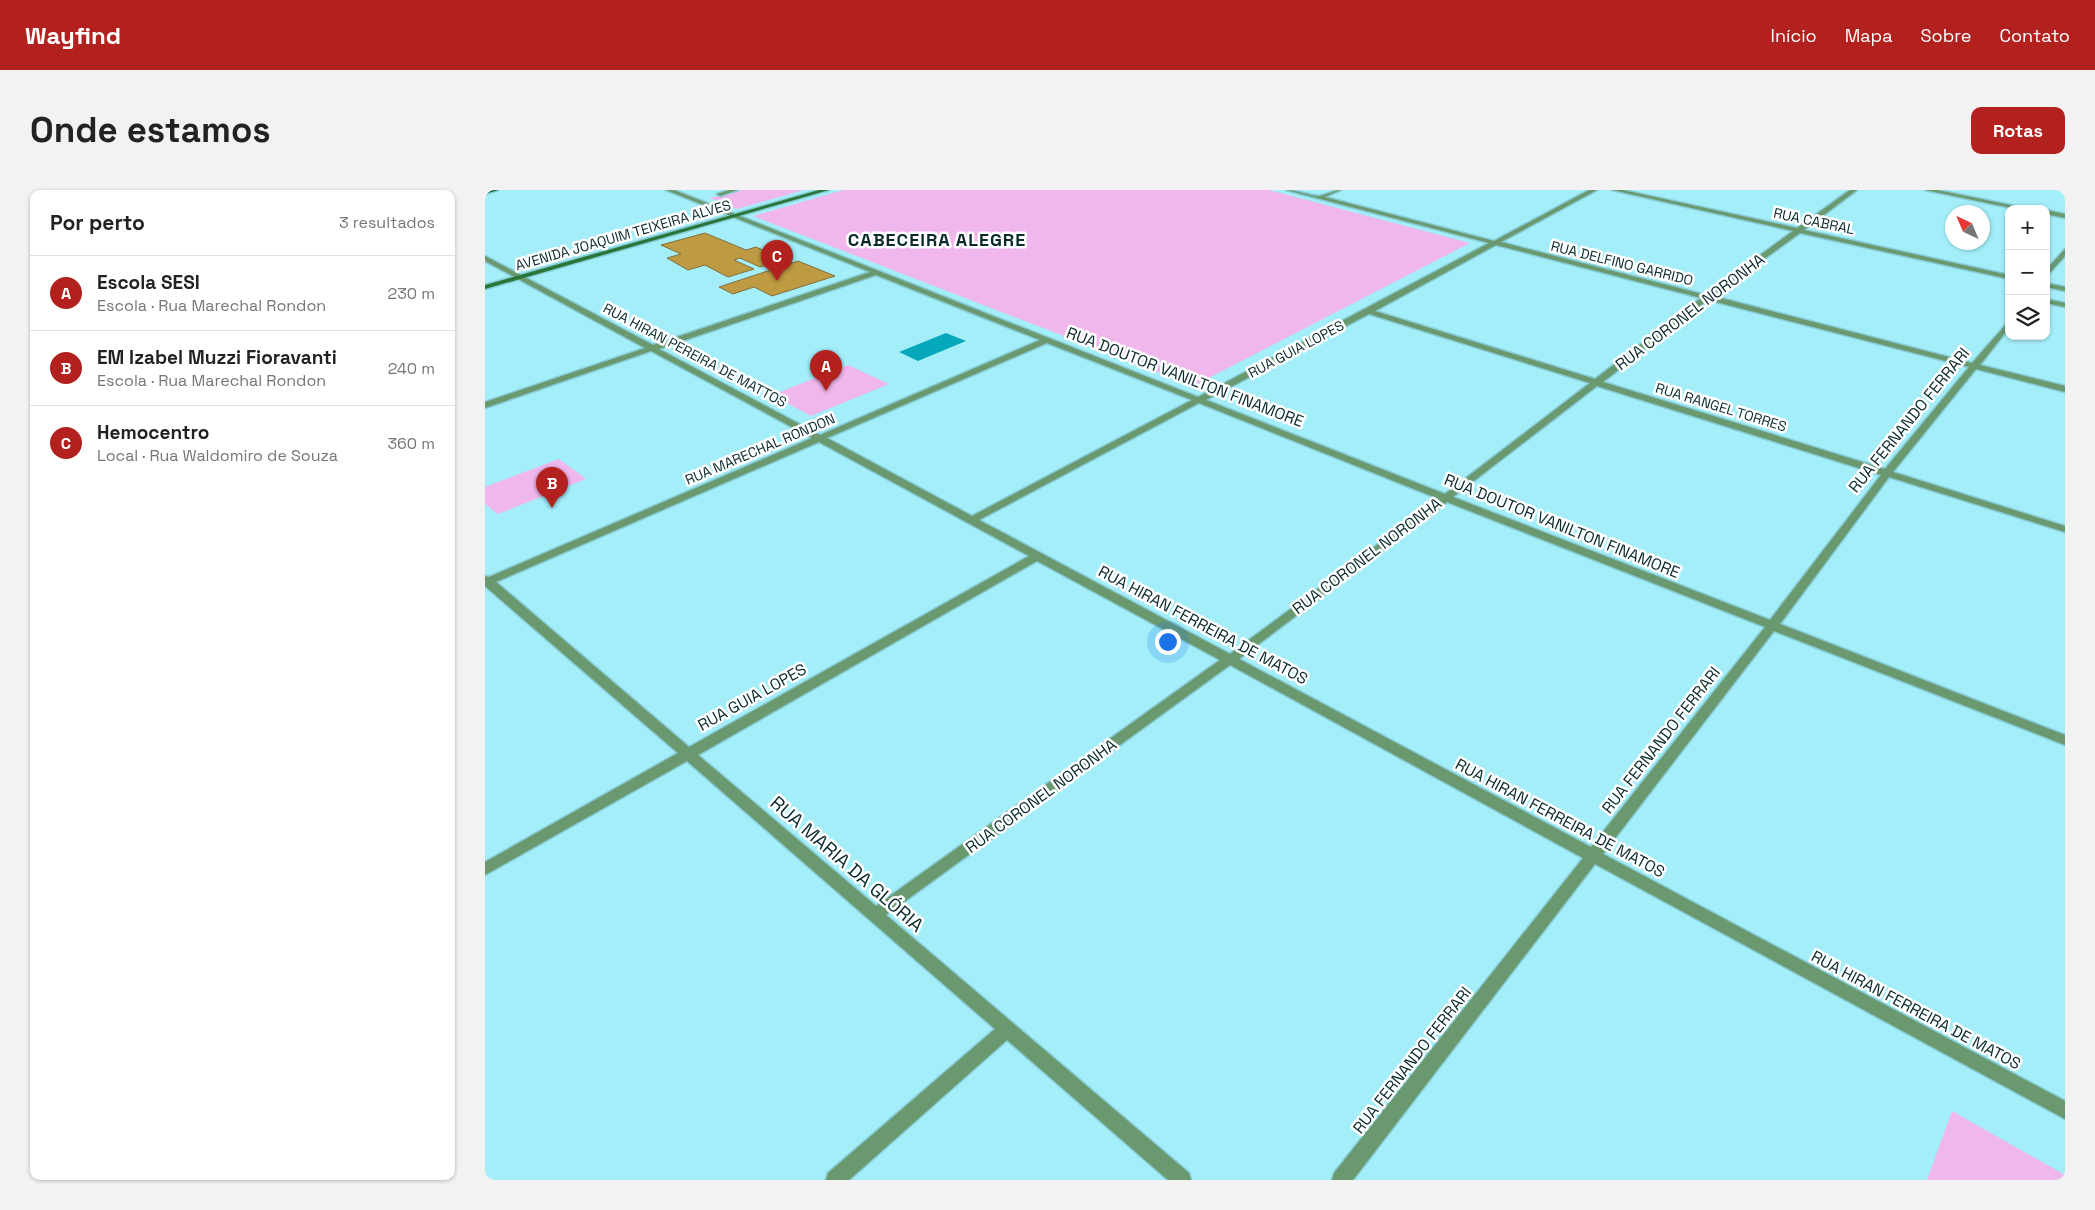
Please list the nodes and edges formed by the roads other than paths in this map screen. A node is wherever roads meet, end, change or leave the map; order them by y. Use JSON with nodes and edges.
{"nodes":[{"id":1,"x":495,"y":190,"type":"edge"},
{"id":2,"x":669,"y":190,"type":"edge"},
{"id":3,"x":735,"y":190,"type":"edge"},
{"id":4,"x":827,"y":190,"type":"edge"},
{"id":5,"x":1289,"y":190,"type":"edge"},
{"id":6,"x":1338,"y":190,"type":"edge"},
{"id":7,"x":1594,"y":190,"type":"edge"},
{"id":8,"x":1615,"y":190,"type":"edge"},
{"id":9,"x":1854,"y":190,"type":"edge"},
{"id":10,"x":1928,"y":190,"type":"edge"},
{"id":11,"x":485,"y":192,"type":"edge"},
{"id":12,"x":720,"y":194,"type":"dead end"},
{"id":13,"x":1319,"y":198,"type":"junction"},
{"id":14,"x":2006,"y":205,"type":"edge"},
{"id":15,"x":2050,"y":213,"type":"edge"},
{"id":16,"x":735,"y":216,"type":"junction"},
{"id":17,"x":2065,"y":216,"type":"edge"},
{"id":18,"x":1799,"y":230,"type":"junction"},
{"id":19,"x":1495,"y":243,"type":"junction"},
{"id":20,"x":2065,"y":251,"type":"edge"},
{"id":21,"x":485,"y":258,"type":"edge"},
{"id":22,"x":2050,"y":270,"type":"edge"},
{"id":23,"x":877,"y":272,"type":"junction"},
{"id":24,"x":2005,"y":276,"type":"edge"},
{"id":25,"x":520,"y":277,"type":"junction"},
{"id":26,"x":2050,"y":286,"type":"edge"},
{"id":27,"x":485,"y":287,"type":"edge"},
{"id":28,"x":2065,"y":289,"type":"edge"},
{"id":29,"x":1707,"y":297,"type":"junction"},
{"id":30,"x":2050,"y":302,"type":"edge"},
{"id":31,"x":2065,"y":306,"type":"edge"},
{"id":32,"x":1368,"y":311,"type":"junction"},
{"id":33,"x":2005,"y":328,"type":"edge"},
{"id":34,"x":1047,"y":340,"type":"junction"},
{"id":35,"x":653,"y":348,"type":"junction"},
{"id":36,"x":1975,"y":366,"type":"junction"},
{"id":37,"x":1596,"y":383,"type":"junction"},
{"id":38,"x":2065,"y":389,"type":"edge"},
{"id":39,"x":1199,"y":400,"type":"junction"},
{"id":40,"x":485,"y":405,"type":"edge"},
{"id":41,"x":819,"y":438,"type":"junction"},
{"id":42,"x":1887,"y":474,"type":"junction"},
{"id":43,"x":1446,"y":498,"type":"junction"},
{"id":44,"x":971,"y":520,"type":"junction"},
{"id":45,"x":2065,"y":529,"type":"edge"},
{"id":46,"x":1037,"y":556,"type":"junction"},
{"id":47,"x":486,"y":581,"type":"edge"},
{"id":48,"x":1771,"y":626,"type":"junction"},
{"id":49,"x":1229,"y":660,"type":"junction"},
{"id":50,"x":2065,"y":740,"type":"edge"},
{"id":51,"x":687,"y":754,"type":"junction"},
{"id":52,"x":1594,"y":856,"type":"junction"},
{"id":53,"x":485,"y":869,"type":"edge"},
{"id":54,"x":875,"y":915,"type":"junction"},
{"id":55,"x":1007,"y":1029,"type":"junction"},
{"id":56,"x":2065,"y":1110,"type":"edge"},
{"id":57,"x":835,"y":1180,"type":"edge"},
{"id":58,"x":1182,"y":1180,"type":"edge"},
{"id":59,"x":1341,"y":1180,"type":"edge"}],
"edges":[{"from":1,"to":11,"type":"main road"},
{"from":2,"to":16,"type":"street","name":"RUA DOUTOR VANILTON FINAMORE"},
{"from":3,"to":12,"type":"lane"},
{"from":4,"to":16,"type":"street","name":"AVENIDA JOAQUIM TEIXEIRA ALVES"},
{"from":5,"to":13,"type":"street","name":"RUA DELFINO GARRIDO"},
{"from":6,"to":13,"type":"street"},
{"from":7,"to":19,"type":"street","name":"RUA GUIA LOPES"},
{"from":8,"to":18,"type":"street","name":"RUA CABRAL"},
{"from":9,"to":18,"type":"street","name":"RUA CORONEL NORONHA"},
{"from":10,"to":14,"type":"street"},
{"from":13,"to":19,"type":"street","name":"RUA DELFINO GARRIDO"},
{"from":15,"to":17,"type":"street"},
{"from":16,"to":23,"type":"street","name":"RUA DOUTOR VANILTON FINAMORE"},
{"from":16,"to":25,"type":"street","name":"AVENIDA JOAQUIM TEIXEIRA ALVES"},
{"from":18,"to":24,"type":"street","name":"RUA CABRAL"},
{"from":18,"to":29,"type":"street","name":"RUA CORONEL NORONHA"},
{"from":19,"to":29,"type":"street","name":"RUA DELFINO GARRIDO"},
{"from":19,"to":32,"type":"street","name":"RUA GUIA LOPES"},
{"from":20,"to":22,"type":"street"},
{"from":21,"to":25,"type":"street","name":"RUA HIRAN PEREIRA DE MATTOS"},
{"from":23,"to":34,"type":"street","name":"RUA DOUTOR VANILTON FINAMORE"},
{"from":23,"to":35,"type":"street"},
{"from":25,"to":27,"type":"street","name":"AVENIDA JOAQUIM TEIXEIRA ALVES"},
{"from":25,"to":35,"type":"street","name":"RUA HIRAN PEREIRA DE MATTOS"},
{"from":26,"to":28,"type":"street"},
{"from":29,"to":36,"type":"street","name":"RUA DELFINO GARRIDO"},
{"from":29,"to":37,"type":"street","name":"RUA CORONEL NORONHA"},
{"from":30,"to":31,"type":"lane"},
{"from":32,"to":37,"type":"street","name":"RUA RANGEL TORRES"},
{"from":32,"to":39,"type":"street","name":"RUA GUIA LOPES"},
{"from":33,"to":36,"type":"street","name":"RUA FERNANDO FERRARI"},
{"from":34,"to":39,"type":"street","name":"RUA DOUTOR VANILTON FINAMORE"},
{"from":34,"to":41,"type":"street","name":"RUA MARECHAL RONDON"},
{"from":35,"to":40,"type":"street"},
{"from":35,"to":41,"type":"street","name":"RUA HIRAN PEREIRA DE MATTOS"},
{"from":36,"to":38,"type":"street","name":"RUA DELFINO GARRIDO"},
{"from":36,"to":42,"type":"street","name":"RUA FERNANDO FERRARI"},
{"from":37,"to":42,"type":"street","name":"RUA RANGEL TORRES"},
{"from":37,"to":43,"type":"street","name":"RUA CORONEL NORONHA"},
{"from":39,"to":43,"type":"street","name":"RUA DOUTOR VANILTON FINAMORE"},
{"from":39,"to":44,"type":"street","name":"RUA GUIA LOPES"},
{"from":41,"to":44,"type":"street","name":"RUA HIRAN PEREIRA DE MATTOS"},
{"from":41,"to":47,"type":"street","name":"RUA MARECHAL RONDON"},
{"from":42,"to":45,"type":"street","name":"RUA RANGEL TORRES"},
{"from":42,"to":48,"type":"street","name":"RUA FERNANDO FERRARI"},
{"from":43,"to":48,"type":"street","name":"RUA DOUTOR VANILTON FINAMORE"},
{"from":43,"to":49,"type":"street","name":"RUA CORONEL NORONHA"},
{"from":44,"to":46,"type":"street","name":"RUA HIRAN FERREIRA DE MATOS"},
{"from":46,"to":49,"type":"street","name":"RUA HIRAN FERREIRA DE MATOS"},
{"from":46,"to":51,"type":"street","name":"RUA GUIA LOPES"},
{"from":47,"to":51,"type":"street","name":"RUA MARIA DA GLÓRIA"},
{"from":48,"to":50,"type":"street","name":"RUA DOUTOR VANILTON FINAMORE"},
{"from":48,"to":52,"type":"street","name":"RUA FERNANDO FERRARI"},
{"from":49,"to":52,"type":"street","name":"RUA HIRAN FERREIRA DE MATOS"},
{"from":49,"to":54,"type":"street","name":"RUA CORONEL NORONHA"},
{"from":51,"to":53,"type":"street","name":"RUA GUIA LOPES"},
{"from":51,"to":54,"type":"street","name":"RUA MARIA DA GLÓRIA"},
{"from":52,"to":56,"type":"street","name":"RUA HIRAN FERREIRA DE MATOS"},
{"from":52,"to":59,"type":"street","name":"RUA FERNANDO FERRARI"},
{"from":54,"to":55,"type":"street","name":"RUA MARIA DA GLÓRIA"},
{"from":55,"to":57,"type":"street"},
{"from":55,"to":58,"type":"street","name":"RUA MARIA DA GLÓRIA"}]}
